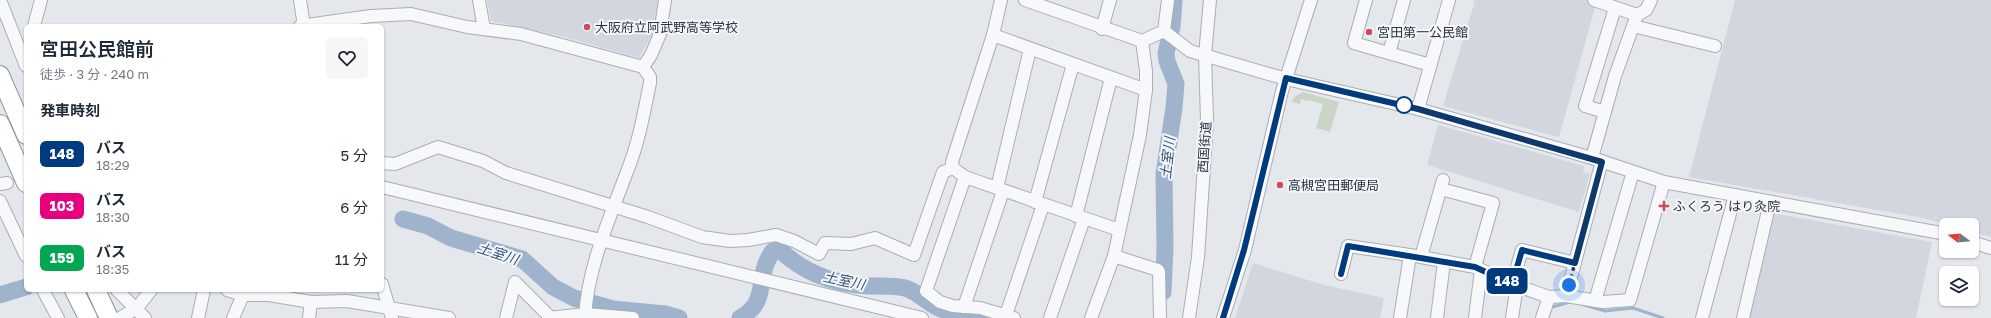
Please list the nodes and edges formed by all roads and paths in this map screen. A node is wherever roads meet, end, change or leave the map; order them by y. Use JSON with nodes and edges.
{"nodes":[{"id":1,"x":0,"y":0,"type":"edge"},
{"id":2,"x":41,"y":0,"type":"edge"},
{"id":3,"x":300,"y":0,"type":"edge"},
{"id":4,"x":479,"y":0,"type":"edge"},
{"id":5,"x":665,"y":0,"type":"edge"},
{"id":6,"x":1001,"y":0,"type":"edge"},
{"id":7,"x":1025,"y":0,"type":"edge"},
{"id":8,"x":1110,"y":0,"type":"edge"},
{"id":9,"x":1168,"y":0,"type":"edge"},
{"id":10,"x":1210,"y":0,"type":"edge"},
{"id":11,"x":1312,"y":0,"type":"edge"},
{"id":12,"x":1366,"y":0,"type":"edge"},
{"id":13,"x":1404,"y":0,"type":"edge"},
{"id":14,"x":1449,"y":0,"type":"edge"},
{"id":15,"x":1594,"y":0,"type":"edge"},
{"id":16,"x":1651,"y":0,"type":"edge"},
{"id":17,"x":1615,"y":8,"type":"junction"},
{"id":18,"x":1635,"y":21,"type":"junction"},
{"id":19,"x":35,"y":24,"type":"edge"},
{"id":20,"x":302,"y":24,"type":"edge"},
{"id":21,"x":316,"y":24,"type":"edge"},
{"id":22,"x":484,"y":29,"type":"junction"},
{"id":23,"x":1102,"y":29,"type":"junction"},
{"id":24,"x":1164,"y":31,"type":"junction"},
{"id":25,"x":993,"y":35,"type":"junction"},
{"id":26,"x":1142,"y":41,"type":"junction"},
{"id":27,"x":1715,"y":46,"type":"dead end"},
{"id":28,"x":23,"y":48,"type":"edge"},
{"id":29,"x":1030,"y":49,"type":"junction"},
{"id":30,"x":1389,"y":53,"type":"junction"},
{"id":31,"x":1205,"y":55,"type":"junction"},
{"id":32,"x":1073,"y":64,"type":"junction"},
{"id":33,"x":1430,"y":65,"type":"junction"},
{"id":34,"x":643,"y":67,"type":"junction"},
{"id":35,"x":0,"y":75,"type":"edge"},
{"id":36,"x":1111,"y":78,"type":"junction"},
{"id":37,"x":1286,"y":78,"type":"junction"},
{"id":38,"x":1146,"y":90,"type":"junction"},
{"id":39,"x":1418,"y":109,"type":"junction"},
{"id":40,"x":1605,"y":112,"type":"junction"},
{"id":41,"x":0,"y":124,"type":"edge"},
{"id":42,"x":24,"y":130,"type":"edge"},
{"id":43,"x":1597,"y":160,"type":"junction"},
{"id":44,"x":384,"y":163,"type":"edge"},
{"id":45,"x":953,"y":168,"type":"junction"},
{"id":46,"x":1633,"y":172,"type":"junction"},
{"id":47,"x":966,"y":177,"type":"junction"},
{"id":48,"x":24,"y":178,"type":"edge"},
{"id":49,"x":1664,"y":182,"type":"junction"},
{"id":50,"x":384,"y":187,"type":"edge"},
{"id":51,"x":1000,"y":190,"type":"junction"},
{"id":52,"x":1736,"y":196,"type":"junction"},
{"id":53,"x":0,"y":202,"type":"edge"},
{"id":54,"x":1770,"y":202,"type":"junction"},
{"id":55,"x":1039,"y":203,"type":"junction"},
{"id":56,"x":613,"y":207,"type":"junction"},
{"id":57,"x":1080,"y":217,"type":"junction"},
{"id":58,"x":1119,"y":230,"type":"junction"},
{"id":59,"x":1939,"y":233,"type":"edge"},
{"id":60,"x":602,"y":240,"type":"junction"},
{"id":61,"x":1979,"y":244,"type":"edge"},
{"id":62,"x":1991,"y":248,"type":"edge"},
{"id":63,"x":24,"y":252,"type":"edge"},
{"id":64,"x":1114,"y":256,"type":"junction"},
{"id":65,"x":1415,"y":256,"type":"junction"},
{"id":66,"x":1444,"y":262,"type":"junction"},
{"id":67,"x":1575,"y":263,"type":"junction"},
{"id":68,"x":1478,"y":268,"type":"junction"},
{"id":69,"x":1341,"y":274,"type":"dead end"},
{"id":70,"x":1514,"y":284,"type":"junction"},
{"id":71,"x":384,"y":290,"type":"edge"},
{"id":72,"x":45,"y":292,"type":"edge"},
{"id":73,"x":75,"y":292,"type":"edge"},
{"id":74,"x":97,"y":292,"type":"edge"},
{"id":75,"x":119,"y":292,"type":"edge"},
{"id":76,"x":149,"y":292,"type":"edge"},
{"id":77,"x":204,"y":292,"type":"edge"},
{"id":78,"x":246,"y":293,"type":"edge"},
{"id":79,"x":1566,"y":296,"type":"junction"},
{"id":80,"x":1548,"y":297,"type":"junction"},
{"id":81,"x":1595,"y":301,"type":"junction"},
{"id":82,"x":311,"y":302,"type":"junction"},
{"id":83,"x":964,"y":307,"type":"junction"},
{"id":84,"x":137,"y":308,"type":"junction"},
{"id":85,"x":391,"y":312,"type":"edge"},
{"id":86,"x":585,"y":316,"type":"edge"},
{"id":87,"x":1010,"y":316,"type":"edge"},
{"id":88,"x":58,"y":318,"type":"edge"},
{"id":89,"x":88,"y":318,"type":"edge"},
{"id":90,"x":109,"y":318,"type":"edge"},
{"id":91,"x":120,"y":318,"type":"edge"},
{"id":92,"x":145,"y":318,"type":"edge"},
{"id":93,"x":198,"y":318,"type":"edge"},
{"id":94,"x":233,"y":318,"type":"edge"},
{"id":95,"x":309,"y":318,"type":"edge"},
{"id":96,"x":449,"y":318,"type":"edge"},
{"id":97,"x":506,"y":318,"type":"edge"},
{"id":98,"x":550,"y":318,"type":"edge"},
{"id":99,"x":633,"y":318,"type":"edge"},
{"id":100,"x":922,"y":318,"type":"edge"},
{"id":101,"x":1050,"y":318,"type":"edge"},
{"id":102,"x":1092,"y":318,"type":"edge"},
{"id":103,"x":1160,"y":318,"type":"edge"},
{"id":104,"x":1190,"y":318,"type":"edge"},
{"id":105,"x":1223,"y":318,"type":"edge"},
{"id":106,"x":1400,"y":318,"type":"edge"},
{"id":107,"x":1437,"y":318,"type":"edge"},
{"id":108,"x":1475,"y":318,"type":"edge"},
{"id":109,"x":1512,"y":318,"type":"edge"},
{"id":110,"x":1542,"y":318,"type":"edge"},
{"id":111,"x":1702,"y":318,"type":"edge"},
{"id":112,"x":1743,"y":318,"type":"edge"}],
"edges":[{"from":1,"to":28,"type":"street"},
{"from":2,"to":19,"type":"street"},
{"from":3,"to":20,"type":"street"},
{"from":4,"to":22,"type":"street"},
{"from":5,"to":34,"type":"street"},
{"from":6,"to":25,"type":"street"},
{"from":7,"to":23,"type":"street"},
{"from":8,"to":23,"type":"street"},
{"from":9,"to":24,"type":"street"},
{"from":10,"to":31,"type":"street","name":"西国街道"},
{"from":11,"to":37,"type":"street"},
{"from":12,"to":30,"type":"street"},
{"from":13,"to":30,"type":"street"},
{"from":14,"to":33,"type":"street"},
{"from":15,"to":17,"type":"street"},
{"from":16,"to":18,"type":"street"},
{"from":17,"to":18,"type":"street"},
{"from":17,"to":40,"type":"street"},
{"from":18,"to":27,"type":"street"},
{"from":18,"to":40,"type":"street"},
{"from":21,"to":22,"type":"street"},
{"from":22,"to":34,"type":"street"},
{"from":23,"to":26,"type":"street"},
{"from":24,"to":26,"type":"street"},
{"from":24,"to":31,"type":"street"},
{"from":25,"to":29,"type":"street"},
{"from":25,"to":45,"type":"street"},
{"from":26,"to":38,"type":"street"},
{"from":29,"to":32,"type":"street"},
{"from":29,"to":51,"type":"street"},
{"from":30,"to":33,"type":"street"},
{"from":31,"to":37,"type":"street"},
{"from":31,"to":104,"type":"street","name":"西国街道"},
{"from":32,"to":36,"type":"street"},
{"from":32,"to":55,"type":"street"},
{"from":33,"to":39,"type":"street"},
{"from":34,"to":56,"type":"street"},
{"from":35,"to":42,"type":"highway"},
{"from":36,"to":38,"type":"street"},
{"from":36,"to":57,"type":"street"},
{"from":37,"to":39,"type":"street"},
{"from":37,"to":105,"type":"street"},
{"from":38,"to":58,"type":"street"},
{"from":39,"to":43,"type":"street"},
{"from":40,"to":43,"type":"street"},
{"from":41,"to":48,"type":"highway"},
{"from":43,"to":46,"type":"street"},
{"from":43,"to":67,"type":"street"},
{"from":44,"to":56,"type":"street"},
{"from":45,"to":47,"type":"street"},
{"from":45,"to":56,"type":"street"},
{"from":46,"to":49,"type":"street"},
{"from":46,"to":81,"type":"street"},
{"from":47,"to":51,"type":"street"},
{"from":47,"to":83,"type":"street"},
{"from":49,"to":52,"type":"street"},
{"from":49,"to":81,"type":"street"},
{"from":50,"to":60,"type":"street"},
{"from":51,"to":55,"type":"street"},
{"from":51,"to":83,"type":"street"},
{"from":52,"to":54,"type":"street"},
{"from":52,"to":111,"type":"street"},
{"from":53,"to":63,"type":"street"},
{"from":54,"to":59,"type":"street"},
{"from":54,"to":112,"type":"street"},
{"from":55,"to":57,"type":"street"},
{"from":55,"to":87,"type":"street"},
{"from":56,"to":60,"type":"street"},
{"from":57,"to":58,"type":"street"},
{"from":57,"to":101,"type":"street"},
{"from":58,"to":64,"type":"street"},
{"from":60,"to":86,"type":"street"},
{"from":60,"to":100,"type":"street"},
{"from":61,"to":62,"type":"street"},
{"from":64,"to":102,"type":"street"},
{"from":64,"to":103,"type":"street"},
{"from":65,"to":66,"type":"street"},
{"from":65,"to":68,"type":"street"},
{"from":65,"to":69,"type":"street"},
{"from":65,"to":106,"type":"street"},
{"from":66,"to":68,"type":"street"},
{"from":66,"to":107,"type":"street"},
{"from":67,"to":70,"type":"street"},
{"from":67,"to":79,"type":"street"},
{"from":68,"to":70,"type":"street"},
{"from":68,"to":108,"type":"street"},
{"from":70,"to":80,"type":"street"},
{"from":70,"to":109,"type":"street"},
{"from":71,"to":85,"type":"street"},
{"from":72,"to":88,"type":"street"},
{"from":73,"to":89,"type":"highway"},
{"from":74,"to":90,"type":"highway"},
{"from":75,"to":84,"type":"street"},
{"from":76,"to":84,"type":"street"},
{"from":77,"to":93,"type":"street"},
{"from":78,"to":82,"type":"street"},
{"from":78,"to":94,"type":"street"},
{"from":79,"to":80,"type":"street"},
{"from":79,"to":81,"type":"street"},
{"from":80,"to":110,"type":"street"},
{"from":82,"to":85,"type":"street"},
{"from":82,"to":95,"type":"street"},
{"from":83,"to":87,"type":"street"},
{"from":84,"to":91,"type":"street"},
{"from":84,"to":92,"type":"street"},
{"from":85,"to":96,"type":"street"},
{"from":86,"to":98,"type":"street"},
{"from":86,"to":99,"type":"street"},
{"from":97,"to":98,"type":"street"}]}
